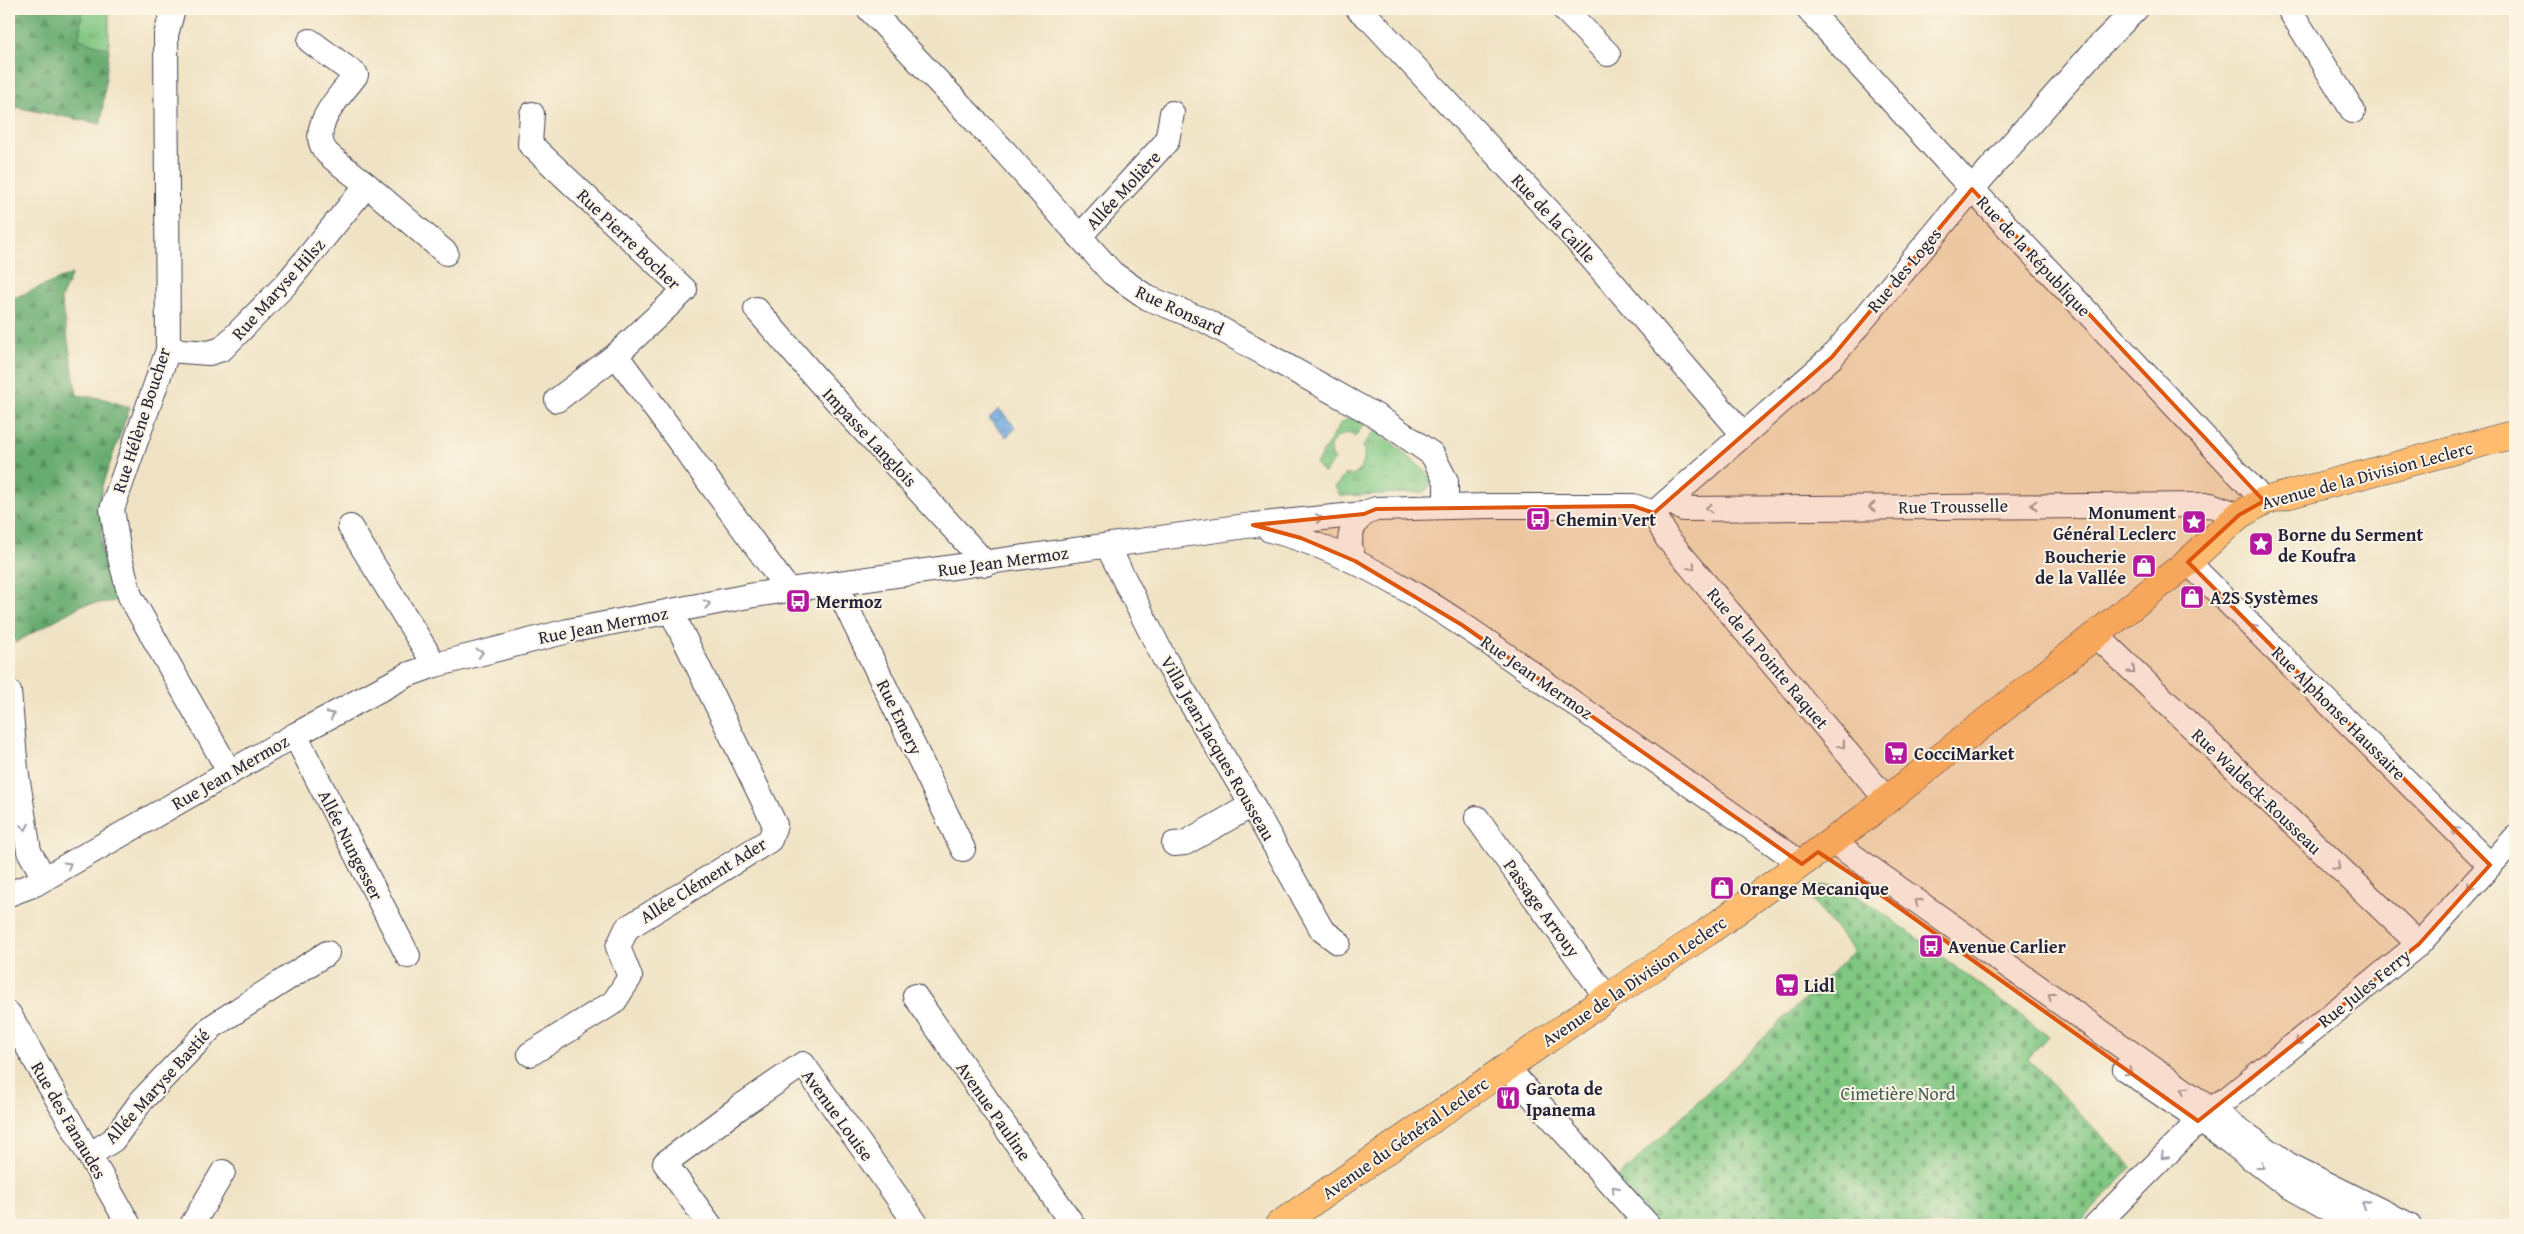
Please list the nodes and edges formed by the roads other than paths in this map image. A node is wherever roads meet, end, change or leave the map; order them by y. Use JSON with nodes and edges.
{"nodes":[{"id":1,"x":173,"y":9,"type":"edge"},
{"id":2,"x":869,"y":9,"type":"edge"},
{"id":3,"x":1564,"y":9,"type":"edge"},
{"id":4,"x":1808,"y":9,"type":"edge"},
{"id":5,"x":2136,"y":9,"type":"edge"},
{"id":6,"x":2289,"y":9,"type":"edge"},
{"id":7,"x":1370,"y":13,"type":"edge"},
{"id":8,"x":310,"y":41,"type":"dead end"},
{"id":9,"x":1608,"y":54,"type":"dead end"},
{"id":10,"x":2353,"y":111,"type":"dead end"},
{"id":11,"x":532,"y":114,"type":"dead end"},
{"id":12,"x":1172,"y":114,"type":"dead end"},
{"id":13,"x":368,"y":185,"type":"junction"},
{"id":14,"x":1972,"y":189,"type":"junction"},
{"id":15,"x":1080,"y":236,"type":"junction"},
{"id":16,"x":446,"y":253,"type":"dead end"},
{"id":17,"x":756,"y":309,"type":"dead end"},
{"id":18,"x":168,"y":350,"type":"junction"},
{"id":19,"x":616,"y":355,"type":"junction"},
{"id":20,"x":557,"y":400,"type":"dead end"},
{"id":21,"x":1742,"y":434,"type":"junction"},
{"id":22,"x":2515,"y":434,"type":"edge"},
{"id":23,"x":2264,"y":501,"type":"junction"},
{"id":24,"x":1661,"y":506,"type":"junction"},
{"id":25,"x":1446,"y":508,"type":"junction"},
{"id":26,"x":1364,"y":514,"type":"junction"},
{"id":27,"x":2238,"y":515,"type":"junction"},
{"id":28,"x":1253,"y":525,"type":"junction"},
{"id":29,"x":350,"y":527,"type":"dead end"},
{"id":30,"x":1108,"y":546,"type":"junction"},
{"id":31,"x":1355,"y":560,"type":"junction"},
{"id":32,"x":2188,"y":562,"type":"junction"},
{"id":33,"x":986,"y":564,"type":"junction"},
{"id":34,"x":836,"y":585,"type":"junction"},
{"id":35,"x":789,"y":591,"type":"junction"},
{"id":36,"x":671,"y":612,"type":"junction"},
{"id":37,"x":2097,"y":636,"type":"junction"},
{"id":38,"x":435,"y":665,"type":"junction"},
{"id":39,"x":9,"y":692,"type":"edge"},
{"id":40,"x":295,"y":735,"type":"junction"},
{"id":41,"x":230,"y":773,"type":"junction"},
{"id":42,"x":1886,"y":799,"type":"junction"},
{"id":43,"x":1252,"y":805,"type":"junction"},
{"id":44,"x":1477,"y":818,"type":"dead end"},
{"id":45,"x":2515,"y":838,"type":"edge"},
{"id":46,"x":1174,"y":844,"type":"dead end"},
{"id":47,"x":963,"y":849,"type":"dead end"},
{"id":48,"x":1817,"y":852,"type":"junction"},
{"id":49,"x":2490,"y":865,"type":"junction"},
{"id":50,"x":44,"y":878,"type":"junction"},
{"id":51,"x":9,"y":894,"type":"edge"},
{"id":52,"x":1338,"y":942,"type":"dead end"},
{"id":53,"x":2418,"y":944,"type":"junction"},
{"id":54,"x":327,"y":953,"type":"dead end"},
{"id":55,"x":408,"y":956,"type":"dead end"},
{"id":56,"x":915,"y":996,"type":"dead end"},
{"id":57,"x":1607,"y":998,"type":"junction"},
{"id":58,"x":9,"y":1014,"type":"edge"},
{"id":59,"x":530,"y":1054,"type":"dead end"},
{"id":60,"x":1507,"y":1068,"type":"junction"},
{"id":61,"x":2204,"y":1115,"type":"junction"},
{"id":62,"x":89,"y":1155,"type":"junction"},
{"id":63,"x":223,"y":1172,"type":"dead end"},
{"id":64,"x":129,"y":1225,"type":"edge"},
{"id":65,"x":192,"y":1225,"type":"edge"},
{"id":66,"x":710,"y":1225,"type":"edge"},
{"id":67,"x":917,"y":1225,"type":"edge"},
{"id":68,"x":1073,"y":1225,"type":"edge"},
{"id":69,"x":1279,"y":1225,"type":"edge"},
{"id":70,"x":1648,"y":1225,"type":"edge"},
{"id":71,"x":2096,"y":1225,"type":"edge"},
{"id":72,"x":2358,"y":1225,"type":"edge"},
{"id":73,"x":2409,"y":1225,"type":"edge"}],
"edges":[{"from":1,"to":18,"type":"street","name":"Rue Hélène Boucher"},
{"from":2,"to":15,"type":"street","name":"Rue Ronsard"},
{"from":3,"to":9,"type":"street"},
{"from":4,"to":14,"type":"street","name":"Rue de la République"},
{"from":5,"to":14,"type":"street","name":"Rue des Loges"},
{"from":6,"to":10,"type":"street"},
{"from":7,"to":21,"type":"street","name":"Rue de la Caille"},
{"from":8,"to":13,"type":"street"},
{"from":11,"to":19,"type":"street","name":"Rue Pierre Bocher"},
{"from":12,"to":15,"type":"street","name":"Allée Molière"},
{"from":13,"to":16,"type":"street"},
{"from":13,"to":18,"type":"street","name":"Rue Maryse Hilsz"},
{"from":14,"to":21,"type":"street","name":"Rue des Loges"},
{"from":14,"to":23,"type":"street","name":"Rue de la République"},
{"from":15,"to":25,"type":"street","name":"Rue Ronsard"},
{"from":17,"to":33,"type":"street","name":"Impasse Langlois"},
{"from":18,"to":41,"type":"street","name":"Rue Hélène Boucher"},
{"from":19,"to":20,"type":"street","name":"Rue Pierre Bocher"},
{"from":19,"to":35,"type":"street"},
{"from":21,"to":24,"type":"street","name":"Rue des Loges"},
{"from":22,"to":23,"type":"main road","name":"Avenue de la Division Leclerc"},
{"from":23,"to":27,"type":"main road","name":"Avenue de la Division Leclerc"},
{"from":24,"to":25,"type":"street","name":"Rue Trousselle"},
{"from":27,"to":24,"type":"street","name":"Rue Trousselle","one_way":true},
{"from":24,"to":42,"type":"street","name":"Rue de la Pointe Raquet","one_way":true},
{"from":25,"to":26,"type":"street","name":"Rue Jean Mermoz"},
{"from":28,"to":26,"type":"street","name":"Rue Jean Mermoz","one_way":true},
{"from":26,"to":31,"type":"street"},
{"from":27,"to":32,"type":"main road","name":"Avenue de la Division Leclerc"},
{"from":28,"to":30,"type":"street","name":"Rue Jean Mermoz"},
{"from":28,"to":31,"type":"street","name":"Rue Jean Mermoz"},
{"from":29,"to":38,"type":"street"},
{"from":30,"to":33,"type":"street","name":"Rue Jean Mermoz"},
{"from":30,"to":43,"type":"street","name":"Villa Jean-Jacques Rousseau"},
{"from":31,"to":48,"type":"street","name":"Rue Jean Mermoz"},
{"from":32,"to":37,"type":"main road","name":"Avenue de la Division Leclerc"},
{"from":49,"to":32,"type":"street","name":"Rue Alphonse Haussaire","one_way":true},
{"from":33,"to":34,"type":"street","name":"Rue Jean Mermoz"},
{"from":34,"to":35,"type":"street","name":"Rue Jean Mermoz"},
{"from":34,"to":47,"type":"street","name":"Rue Emery"},
{"from":36,"to":35,"type":"street","name":"Rue Jean Mermoz","one_way":true},
{"from":38,"to":36,"type":"street","name":"Rue Jean Mermoz","one_way":true},
{"from":36,"to":59,"type":"street","name":"Allée Clément Ader"},
{"from":37,"to":42,"type":"main road","name":"Avenue de la Division Leclerc"},
{"from":37,"to":53,"type":"street","name":"Rue Waldeck-Rousseau","one_way":true},
{"from":40,"to":38,"type":"street","name":"Rue Jean Mermoz","one_way":true},
{"from":39,"to":50,"type":"street","one_way":true},
{"from":40,"to":41,"type":"street","name":"Rue Jean Mermoz"},
{"from":40,"to":55,"type":"street","name":"Allée Nungesser"},
{"from":50,"to":41,"type":"street","name":"Rue Jean Mermoz","one_way":true},
{"from":42,"to":48,"type":"main road","name":"Avenue de la Division Leclerc"},
{"from":43,"to":46,"type":"street"},
{"from":43,"to":52,"type":"street","name":"Villa Jean-Jacques Rousseau"},
{"from":44,"to":57,"type":"street","name":"Passage Arrouy"},
{"from":45,"to":49,"type":"street","name":"Rue Jules Ferry"},
{"from":48,"to":57,"type":"main road","name":"Avenue de la Division Leclerc"},
{"from":48,"to":61,"type":"street"},
{"from":49,"to":53,"type":"street","name":"Rue Jules Ferry","one_way":true},
{"from":50,"to":51,"type":"street","name":"Rue Jean Mermoz"},
{"from":53,"to":61,"type":"street","name":"Rue Jules Ferry","one_way":true},
{"from":54,"to":62,"type":"street","name":"Allée Maryse Bastié"},
{"from":56,"to":68,"type":"street","name":"Avenue Pauline"},
{"from":57,"to":60,"type":"main road","name":"Avenue de la Division Leclerc"},
{"from":58,"to":62,"type":"street","name":"Rue des Fanaudes"},
{"from":60,"to":69,"type":"main road","name":"Avenue du Général Leclerc"},
{"from":70,"to":60,"type":"street","one_way":true},
{"from":61,"to":71,"type":"street","name":"Rue Jules Ferry","one_way":true},
{"from":61,"to":72,"type":"street","one_way":true},
{"from":73,"to":61,"type":"street","one_way":true},
{"from":62,"to":64,"type":"street","name":"Rue des Fanaudes"},
{"from":63,"to":65,"type":"street"},
{"from":66,"to":67,"type":"street","name":"Avenue Louise"}]}
